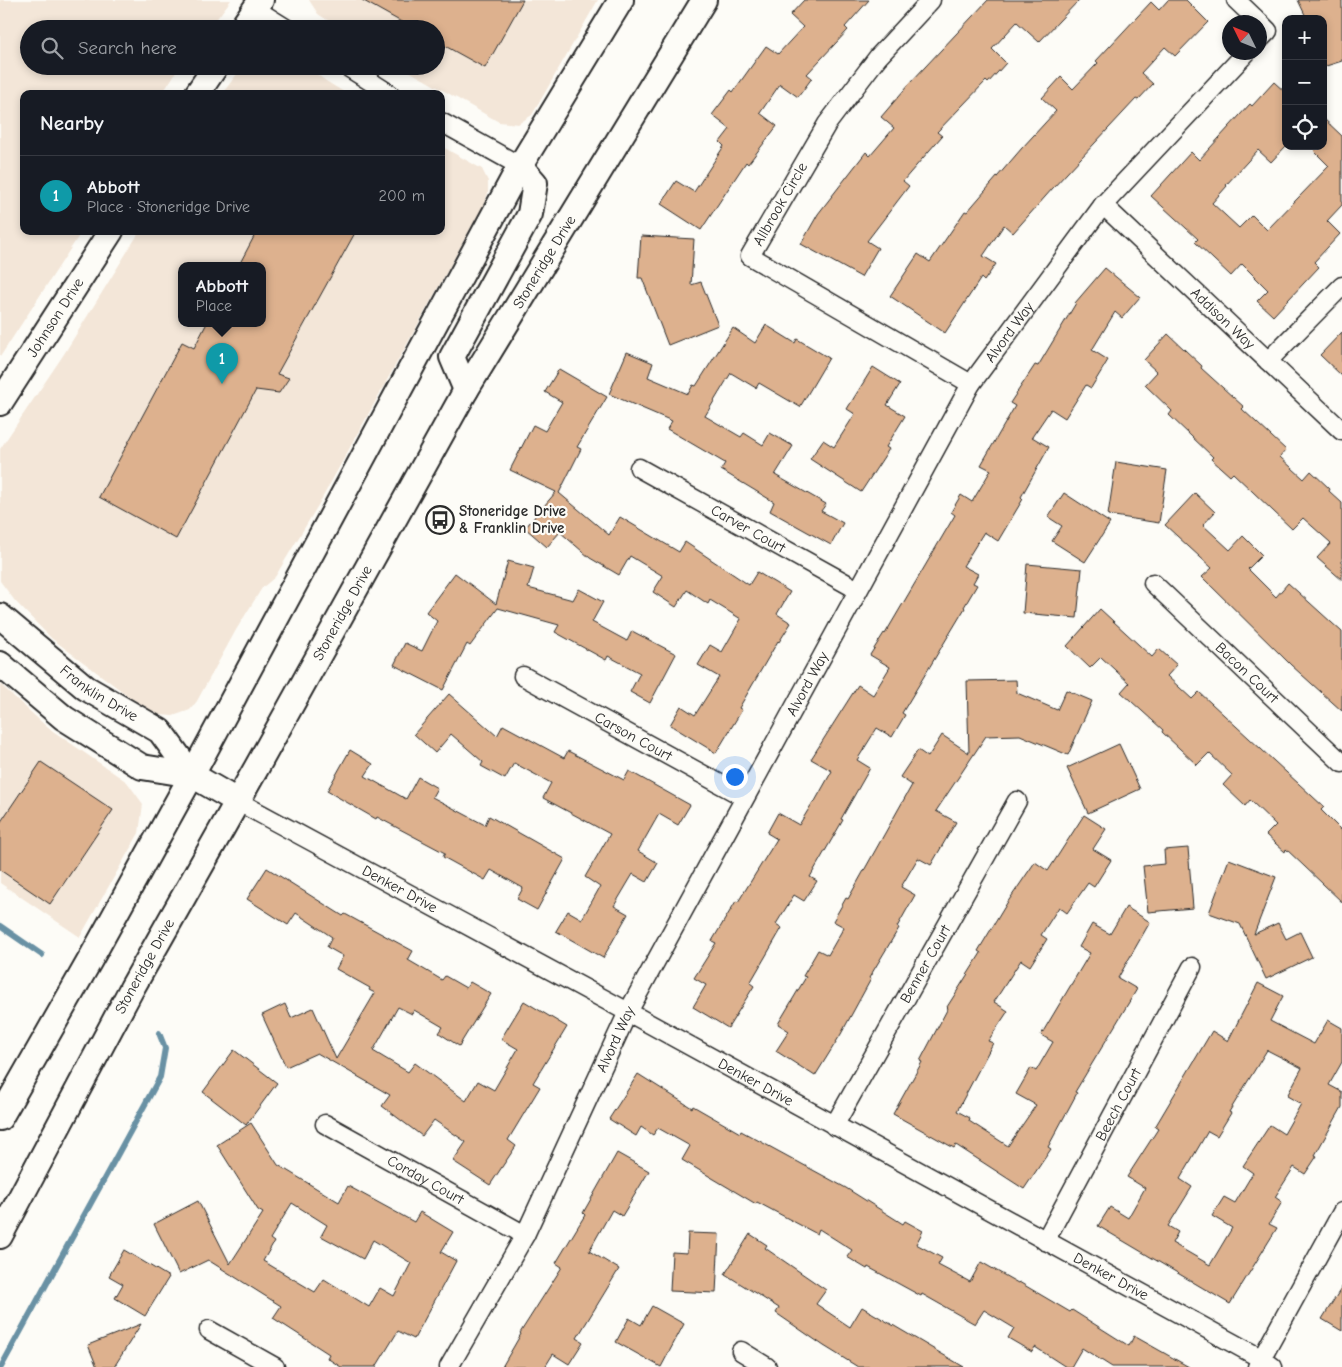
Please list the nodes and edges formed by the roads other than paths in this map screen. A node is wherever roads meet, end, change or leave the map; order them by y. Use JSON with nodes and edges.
{"nodes":[{"id":1,"x":621,"y":0,"type":"edge"},
{"id":2,"x":704,"y":0,"type":"edge"},
{"id":3,"x":931,"y":0,"type":"edge"},
{"id":4,"x":1236,"y":0,"type":"edge"},
{"id":5,"x":258,"y":4,"type":"edge"},
{"id":6,"x":1249,"y":15,"type":"edge"},
{"id":7,"x":247,"y":20,"type":"edge"},
{"id":8,"x":277,"y":20,"type":"edge"},
{"id":9,"x":1239,"y":60,"type":"edge"},
{"id":10,"x":210,"y":75,"type":"edge"},
{"id":11,"x":360,"y":75,"type":"edge"},
{"id":12,"x":200,"y":90,"type":"edge"},
{"id":13,"x":384,"y":90,"type":"edge"},
{"id":14,"x":445,"y":124,"type":"edge"},
{"id":15,"x":520,"y":166,"type":"junction"},
{"id":16,"x":1103,"y":205,"type":"junction"},
{"id":17,"x":108,"y":235,"type":"edge"},
{"id":18,"x":1342,"y":286,"type":"edge"},
{"id":19,"x":1268,"y":361,"type":"junction"},
{"id":20,"x":971,"y":384,"type":"junction"},
{"id":21,"x":466,"y":390,"type":"junction"},
{"id":22,"x":0,"y":403,"type":"edge"},
{"id":23,"x":1342,"y":431,"type":"edge"},
{"id":24,"x":639,"y":468,"type":"dead end"},
{"id":25,"x":1153,"y":583,"type":"dead end"},
{"id":26,"x":858,"y":590,"type":"junction"},
{"id":27,"x":0,"y":616,"type":"edge"},
{"id":28,"x":0,"y":664,"type":"edge"},
{"id":29,"x":523,"y":676,"type":"dead end"},
{"id":30,"x":1342,"y":763,"type":"edge"},
{"id":31,"x":192,"y":775,"type":"junction"},
{"id":32,"x":744,"y":797,"type":"junction"},
{"id":33,"x":238,"y":801,"type":"junction"},
{"id":34,"x":1017,"y":801,"type":"dead end"},
{"id":35,"x":1192,"y":967,"type":"dead end"},
{"id":36,"x":628,"y":1012,"type":"junction"},
{"id":37,"x":0,"y":1118,"type":"edge"},
{"id":38,"x":325,"y":1124,"type":"dead end"},
{"id":39,"x":834,"y":1126,"type":"junction"},
{"id":40,"x":1342,"y":1212,"type":"edge"},
{"id":41,"x":525,"y":1235,"type":"junction"},
{"id":42,"x":0,"y":1236,"type":"edge"},
{"id":43,"x":1045,"y":1241,"type":"junction"},
{"id":44,"x":209,"y":1330,"type":"dead end"},
{"id":45,"x":741,"y":1351,"type":"dead end"},
{"id":46,"x":1264,"y":1364,"type":"edge"},
{"id":47,"x":275,"y":1367,"type":"edge"},
{"id":48,"x":450,"y":1367,"type":"edge"},
{"id":49,"x":767,"y":1367,"type":"edge"}],
"edges":[{"from":1,"to":15,"type":"main road"},
{"from":2,"to":21,"type":"main road","name":"Stoneridge Drive"},
{"from":3,"to":20,"type":"street","name":"Allbrook Circle"},
{"from":4,"to":6,"type":"street"},
{"from":5,"to":7,"type":"main road"},
{"from":5,"to":8,"type":"street"},
{"from":9,"to":16,"type":"street","name":"Alvord Way"},
{"from":10,"to":12,"type":"main road"},
{"from":11,"to":13,"type":"street"},
{"from":14,"to":15,"type":"street"},
{"from":15,"to":21,"type":"main road"},
{"from":15,"to":31,"type":"main road"},
{"from":16,"to":19,"type":"street","name":"Addison Way"},
{"from":16,"to":20,"type":"street","name":"Alvord Way"},
{"from":17,"to":22,"type":"main road","name":"Johnson Drive"},
{"from":18,"to":19,"type":"street"},
{"from":19,"to":23,"type":"street","name":"Addison Way"},
{"from":20,"to":26,"type":"street","name":"Alvord Way"},
{"from":21,"to":33,"type":"main road","name":"Stoneridge Drive"},
{"from":24,"to":26,"type":"street","name":"Carver Court"},
{"from":25,"to":30,"type":"street","name":"Bacon Court"},
{"from":26,"to":32,"type":"street","name":"Alvord Way"},
{"from":27,"to":31,"type":"main road","name":"Franklin Drive"},
{"from":28,"to":31,"type":"main road","name":"Franklin Drive"},
{"from":29,"to":32,"type":"street","name":"Carson Court"},
{"from":31,"to":33,"type":"main road","name":"Franklin Drive"},
{"from":31,"to":37,"type":"main road"},
{"from":32,"to":36,"type":"street","name":"Alvord Way"},
{"from":33,"to":36,"type":"street","name":"Denker Drive"},
{"from":33,"to":42,"type":"main road","name":"Stoneridge Drive"},
{"from":34,"to":39,"type":"street","name":"Benner Court"},
{"from":35,"to":43,"type":"street","name":"Beech Court"},
{"from":36,"to":39,"type":"street","name":"Denker Drive"},
{"from":36,"to":41,"type":"street","name":"Alvord Way"},
{"from":38,"to":41,"type":"street","name":"Corday Court"},
{"from":39,"to":43,"type":"street","name":"Denker Drive"},
{"from":40,"to":46,"type":"street"},
{"from":41,"to":48,"type":"street","name":"Alvord Way"},
{"from":43,"to":46,"type":"street","name":"Denker Drive"},
{"from":44,"to":47,"type":"street"},
{"from":45,"to":49,"type":"street"}]}
